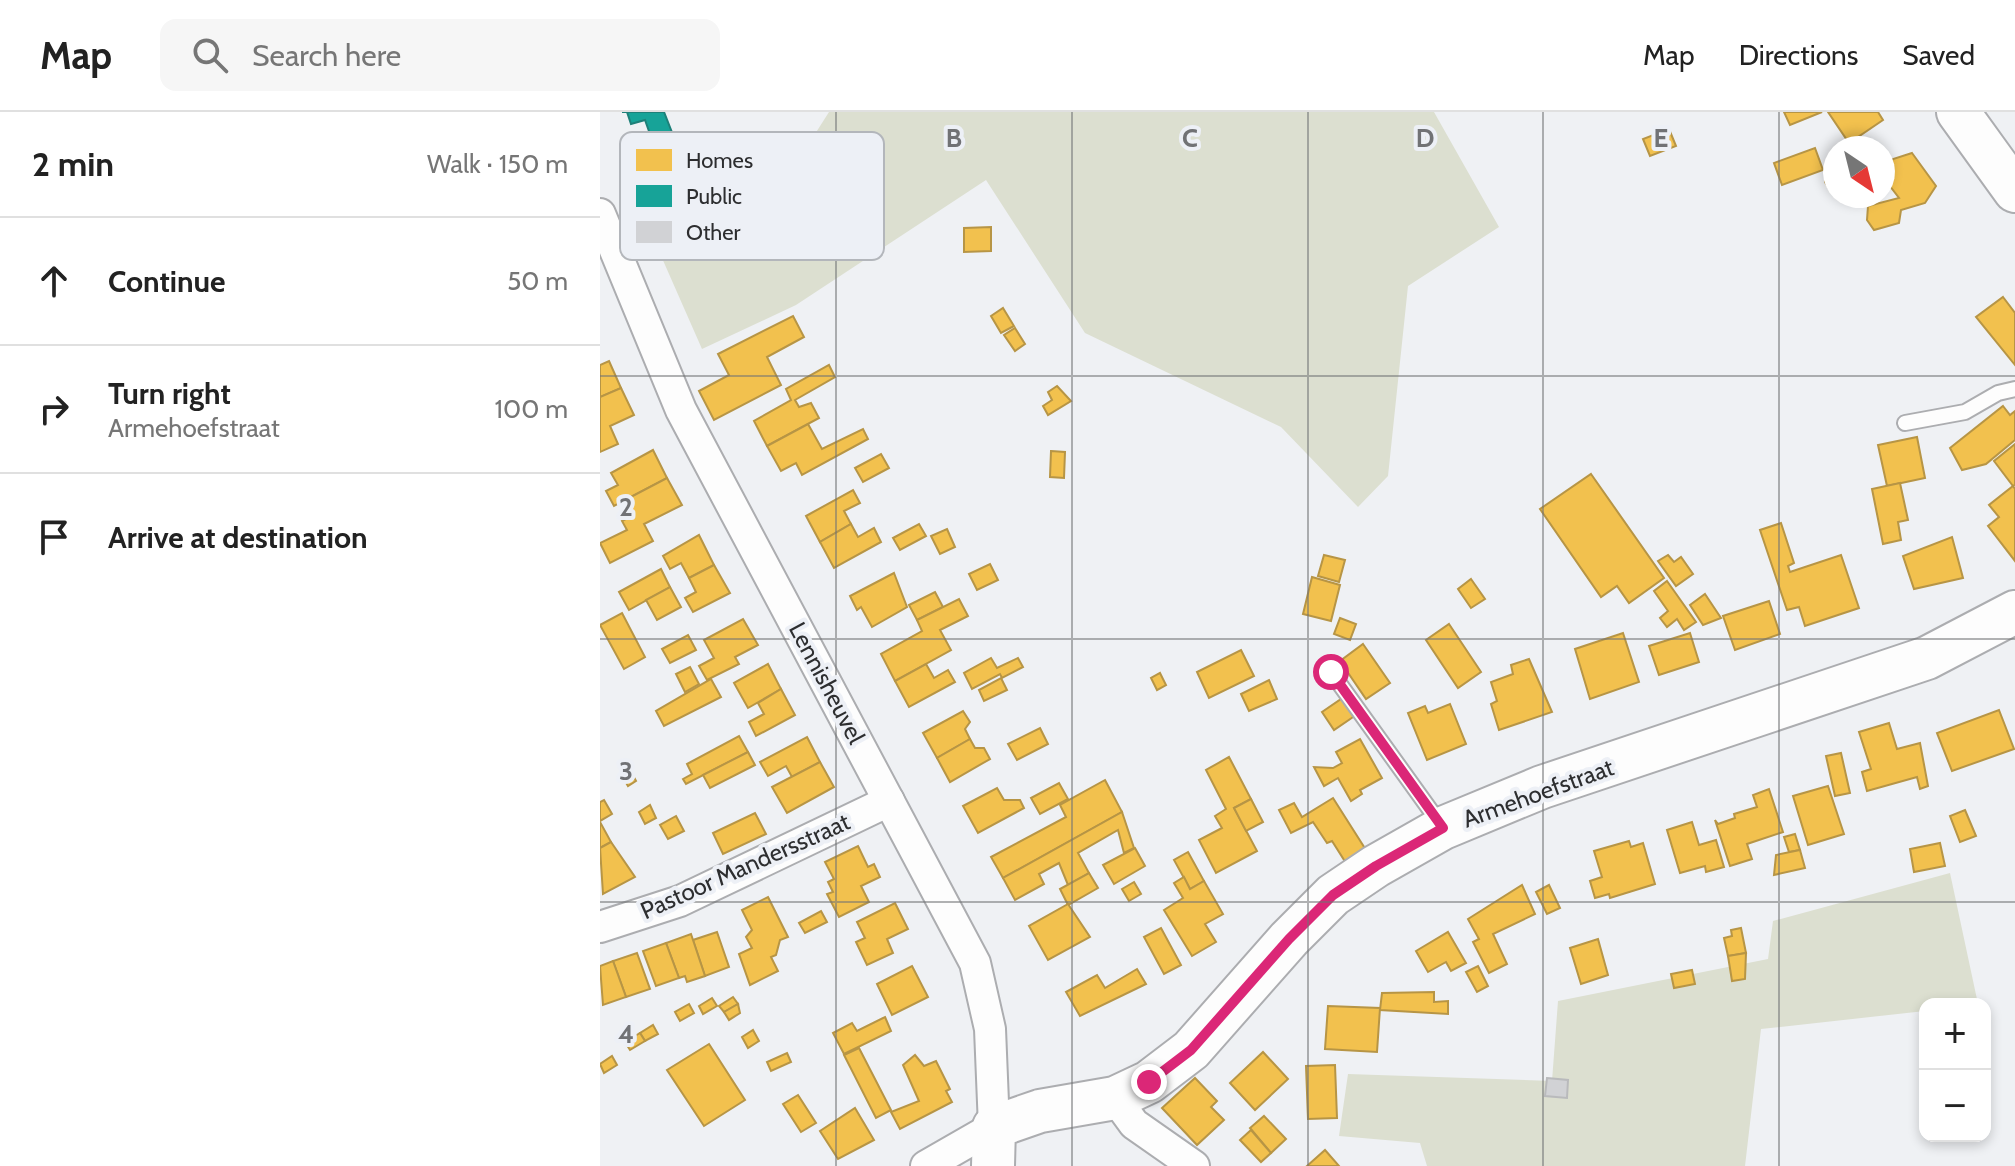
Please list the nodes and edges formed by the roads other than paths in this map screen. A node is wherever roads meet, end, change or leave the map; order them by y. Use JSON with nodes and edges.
{"nodes":[{"id":1,"x":1958,"y":112,"type":"edge"},
{"id":2,"x":2015,"y":191,"type":"edge"},
{"id":3,"x":600,"y":214,"type":"edge"},
{"id":4,"x":2015,"y":389,"type":"edge"},
{"id":5,"x":1905,"y":423,"type":"dead end"},
{"id":6,"x":2015,"y":612,"type":"edge"},
{"id":7,"x":1331,"y":672,"type":"dead end"},
{"id":8,"x":889,"y":801,"type":"junction"},
{"id":9,"x":1443,"y":828,"type":"junction"},
{"id":10,"x":600,"y":927,"type":"edge"},
{"id":11,"x":1115,"y":1098,"type":"junction"},
{"id":12,"x":993,"y":1146,"type":"edge"},
{"id":13,"x":926,"y":1166,"type":"edge"},
{"id":14,"x":1194,"y":1166,"type":"edge"}],
"edges":[{"from":1,"to":2,"type":"street"},
{"from":3,"to":8,"type":"street","name":"Lennisheuvel"},
{"from":4,"to":5,"type":"lane"},
{"from":6,"to":9,"type":"street","name":"Armehoefstraat"},
{"from":7,"to":9,"type":"lane"},
{"from":8,"to":10,"type":"street","name":"Pastoor Mandersstraat"},
{"from":8,"to":12,"type":"street","name":"Lennisheuvel"},
{"from":9,"to":11,"type":"street","name":"Armehoefstraat"},
{"from":11,"to":12,"type":"street","name":"Armehoefstraat"},
{"from":11,"to":14,"type":"street"},
{"from":12,"to":13,"type":"street"}]}
